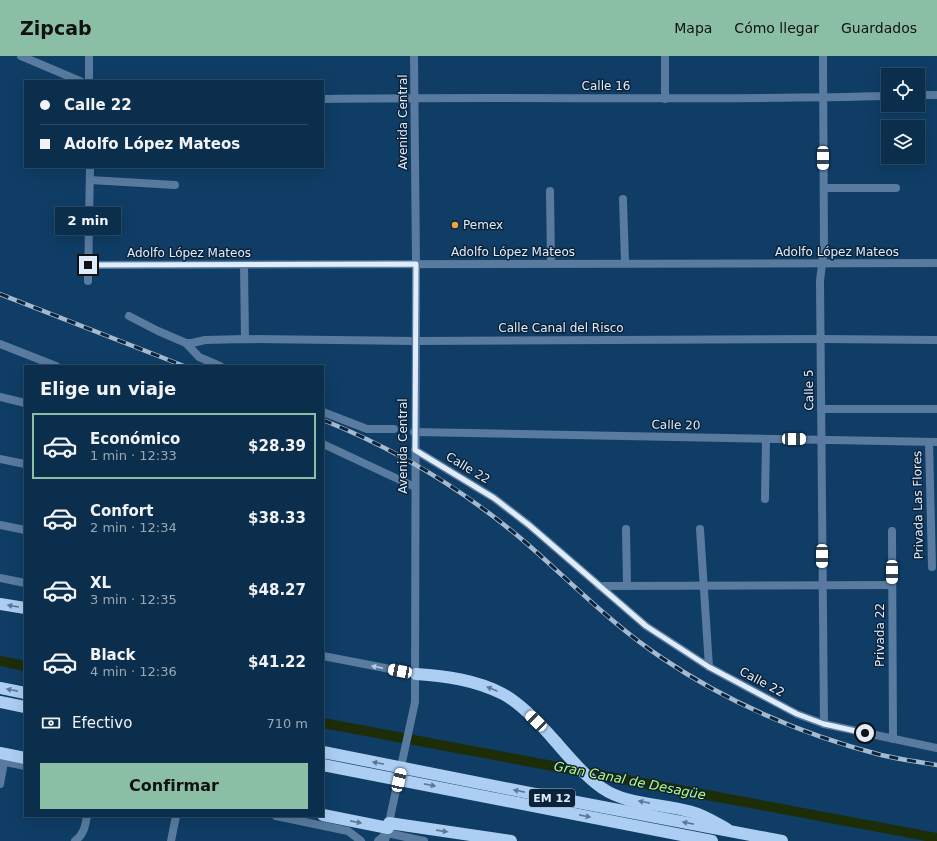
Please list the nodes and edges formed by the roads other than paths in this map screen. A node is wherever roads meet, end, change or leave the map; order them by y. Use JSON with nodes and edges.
{"nodes":[{"id":1,"x":21,"y":56,"type":"edge"},
{"id":2,"x":89,"y":56,"type":"edge"},
{"id":3,"x":414,"y":56,"type":"edge"},
{"id":4,"x":665,"y":56,"type":"edge"},
{"id":5,"x":823,"y":56,"type":"edge"},
{"id":6,"x":37,"y":60,"type":"edge"},
{"id":7,"x":78,"y":80,"type":"edge"},
{"id":8,"x":90,"y":80,"type":"edge"},
{"id":9,"x":925,"y":95,"type":"edge"},
{"id":10,"x":937,"y":95,"type":"edge"},
{"id":11,"x":881,"y":96,"type":"edge"},
{"id":12,"x":414,"y":98,"type":"junction"},
{"id":13,"x":665,"y":98,"type":"junction"},
{"id":14,"x":823,"y":98,"type":"junction"},
{"id":15,"x":324,"y":99,"type":"edge"},
{"id":16,"x":90,"y":168,"type":"edge"},
{"id":17,"x":90,"y":180,"type":"junction"},
{"id":18,"x":175,"y":185,"type":"dead end"},
{"id":19,"x":824,"y":188,"type":"junction"},
{"id":20,"x":896,"y":188,"type":"dead end"},
{"id":21,"x":550,"y":191,"type":"dead end"},
{"id":22,"x":623,"y":199,"type":"dead end"},
{"id":23,"x":625,"y":263,"type":"junction"},
{"id":24,"x":937,"y":263,"type":"edge"},
{"id":25,"x":416,"y":264,"type":"junction"},
{"id":26,"x":552,"y":264,"type":"junction"},
{"id":27,"x":821,"y":264,"type":"junction"},
{"id":28,"x":88,"y":265,"type":"junction"},
{"id":29,"x":244,"y":265,"type":"junction"},
{"id":30,"x":88,"y":281,"type":"dead end"},
{"id":31,"x":129,"y":316,"type":"dead end"},
{"id":32,"x":821,"y":339,"type":"junction"},
{"id":33,"x":245,"y":340,"type":"junction"},
{"id":34,"x":937,"y":340,"type":"edge"},
{"id":35,"x":416,"y":341,"type":"junction"},
{"id":36,"x":186,"y":343,"type":"junction"},
{"id":37,"x":0,"y":344,"type":"edge"},
{"id":38,"x":53,"y":365,"type":"edge"},
{"id":39,"x":218,"y":365,"type":"edge"},
{"id":40,"x":0,"y":397,"type":"edge"},
{"id":41,"x":24,"y":402,"type":"edge"},
{"id":42,"x":821,"y":409,"type":"junction"},
{"id":43,"x":937,"y":409,"type":"edge"},
{"id":44,"x":324,"y":412,"type":"edge"},
{"id":45,"x":394,"y":429,"type":"dead end"},
{"id":46,"x":414,"y":432,"type":"junction"},
{"id":47,"x":766,"y":439,"type":"junction"},
{"id":48,"x":822,"y":440,"type":"junction"},
{"id":49,"x":933,"y":442,"type":"edge"},
{"id":50,"x":324,"y":444,"type":"edge"},
{"id":51,"x":415,"y":450,"type":"junction"},
{"id":52,"x":0,"y":459,"type":"edge"},
{"id":53,"x":24,"y":464,"type":"edge"},
{"id":54,"x":415,"y":487,"type":"junction"},
{"id":55,"x":765,"y":499,"type":"dead end"},
{"id":56,"x":0,"y":525,"type":"edge"},
{"id":57,"x":626,"y":529,"type":"dead end"},
{"id":58,"x":700,"y":529,"type":"dead end"},
{"id":59,"x":24,"y":530,"type":"edge"},
{"id":60,"x":892,"y":531,"type":"dead end"},
{"id":61,"x":932,"y":567,"type":"dead end"},
{"id":62,"x":0,"y":578,"type":"edge"},
{"id":63,"x":24,"y":583,"type":"edge"},
{"id":64,"x":703,"y":585,"type":"junction"},
{"id":65,"x":822,"y":585,"type":"junction"},
{"id":66,"x":892,"y":585,"type":"junction"},
{"id":67,"x":599,"y":586,"type":"junction"},
{"id":68,"x":627,"y":586,"type":"junction"},
{"id":69,"x":0,"y":604,"type":"edge"},
{"id":70,"x":24,"y":608,"type":"edge"},
{"id":71,"x":324,"y":656,"type":"edge"},
{"id":72,"x":709,"y":667,"type":"junction"},
{"id":73,"x":416,"y":674,"type":"junction"},
{"id":74,"x":0,"y":688,"type":"edge"},
{"id":75,"x":24,"y":693,"type":"edge"},
{"id":76,"x":0,"y":702,"type":"edge"},
{"id":77,"x":24,"y":706,"type":"edge"},
{"id":78,"x":824,"y":724,"type":"junction"},
{"id":79,"x":893,"y":739,"type":"junction"},
{"id":80,"x":937,"y":748,"type":"edge"},
{"id":81,"x":324,"y":752,"type":"edge"},
{"id":82,"x":24,"y":758,"type":"edge"},
{"id":83,"x":1,"y":759,"type":"edge"},
{"id":84,"x":324,"y":764,"type":"edge"},
{"id":85,"x":24,"y":766,"type":"edge"},
{"id":86,"x":0,"y":784,"type":"edge"},
{"id":87,"x":324,"y":815,"type":"edge"},
{"id":88,"x":87,"y":817,"type":"edge"},
{"id":89,"x":176,"y":817,"type":"edge"},
{"id":90,"x":281,"y":817,"type":"edge"},
{"id":91,"x":348,"y":831,"type":"junction"},
{"id":92,"x":387,"y":831,"type":"edge"},
{"id":93,"x":734,"y":832,"type":"junction"},
{"id":94,"x":75,"y":841,"type":"edge"},
{"id":95,"x":172,"y":841,"type":"edge"},
{"id":96,"x":355,"y":841,"type":"edge"},
{"id":97,"x":361,"y":841,"type":"edge"},
{"id":98,"x":378,"y":841,"type":"edge"},
{"id":99,"x":424,"y":841,"type":"edge"},
{"id":100,"x":511,"y":841,"type":"edge"},
{"id":101,"x":712,"y":841,"type":"edge"},
{"id":102,"x":782,"y":841,"type":"edge"}],
"edges":[{"from":1,"to":6,"type":"street"},
{"from":2,"to":8,"type":"street"},
{"from":3,"to":12,"type":"street","name":"Avenida Central"},
{"from":4,"to":13,"type":"street"},
{"from":5,"to":14,"type":"street","name":"Calle 5"},
{"from":6,"to":7,"type":"street"},
{"from":9,"to":10,"type":"street"},
{"from":11,"to":14,"type":"street","name":"Calle 16"},
{"from":12,"to":13,"type":"street","name":"Calle 16"},
{"from":12,"to":15,"type":"street","name":"Calle 16"},
{"from":12,"to":25,"type":"street","name":"Avenida Central"},
{"from":13,"to":14,"type":"street","name":"Calle 16"},
{"from":14,"to":19,"type":"street","name":"Calle 5"},
{"from":16,"to":17,"type":"street"},
{"from":17,"to":18,"type":"street"},
{"from":17,"to":28,"type":"street"},
{"from":19,"to":20,"type":"street"},
{"from":19,"to":27,"type":"street","name":"Calle 5"},
{"from":21,"to":26,"type":"street"},
{"from":22,"to":23,"type":"street"},
{"from":23,"to":26,"type":"street","name":"Adolfo López Mateos"},
{"from":23,"to":27,"type":"street","name":"Adolfo López Mateos"},
{"from":24,"to":27,"type":"street","name":"Adolfo López Mateos"},
{"from":25,"to":26,"type":"street","name":"Adolfo López Mateos"},
{"from":25,"to":29,"type":"street","name":"Adolfo López Mateos"},
{"from":25,"to":35,"type":"street","name":"Avenida Central"},
{"from":27,"to":32,"type":"street","name":"Calle 5"},
{"from":28,"to":29,"type":"street","name":"Adolfo López Mateos"},
{"from":28,"to":30,"type":"street"},
{"from":29,"to":33,"type":"street"},
{"from":31,"to":36,"type":"street"},
{"from":32,"to":34,"type":"street","name":"Calle Canal del Risco"},
{"from":32,"to":35,"type":"street","name":"Calle Canal del Risco"},
{"from":32,"to":42,"type":"street","name":"Calle 5"},
{"from":33,"to":35,"type":"street","name":"Calle Canal del Risco"},
{"from":33,"to":36,"type":"street","name":"Calle Canal del Risco"},
{"from":35,"to":46,"type":"street","name":"Avenida Central"},
{"from":36,"to":39,"type":"street"},
{"from":37,"to":38,"type":"street"},
{"from":40,"to":41,"type":"street"},
{"from":42,"to":43,"type":"street"},
{"from":42,"to":48,"type":"street","name":"Calle 5"},
{"from":44,"to":45,"type":"street"},
{"from":46,"to":47,"type":"street","name":"Calle 20"},
{"from":46,"to":51,"type":"street","name":"Avenida Central"},
{"from":47,"to":48,"type":"street","name":"Calle 20"},
{"from":47,"to":55,"type":"street"},
{"from":48,"to":49,"type":"street","name":"Calle 20"},
{"from":48,"to":65,"type":"street","name":"Calle 5"},
{"from":49,"to":61,"type":"street","name":"Privada Las Flores"},
{"from":50,"to":54,"type":"street"},
{"from":51,"to":54,"type":"street","name":"Avenida Central"},
{"from":51,"to":67,"type":"street","name":"Calle 22"},
{"from":52,"to":53,"type":"street"},
{"from":54,"to":73,"type":"street","name":"Avenida Central"},
{"from":56,"to":59,"type":"street"},
{"from":57,"to":68,"type":"street"},
{"from":58,"to":64,"type":"street"},
{"from":60,"to":66,"type":"street","name":"Privada 22"},
{"from":62,"to":63,"type":"street"},
{"from":64,"to":65,"type":"street"},
{"from":64,"to":68,"type":"street"},
{"from":64,"to":72,"type":"street"},
{"from":65,"to":66,"type":"street"},
{"from":65,"to":78,"type":"street","name":"Calle 5"},
{"from":66,"to":79,"type":"street","name":"Privada 22"},
{"from":67,"to":68,"type":"street"},
{"from":67,"to":72,"type":"street","name":"Calle 22"},
{"from":70,"to":69,"type":"highway","one_way":true},
{"from":73,"to":71,"type":"street","one_way":true},
{"from":72,"to":78,"type":"street","name":"Calle 22"},
{"from":73,"to":92,"type":"street","name":"Avenida Central"},
{"from":93,"to":73,"type":"highway","one_way":true,"bridge":true},
{"from":75,"to":74,"type":"highway","one_way":true},
{"from":76,"to":77,"type":"highway"},
{"from":78,"to":79,"type":"street","name":"Calle 22"},
{"from":79,"to":80,"type":"street","name":"Calle 22"},
{"from":93,"to":81,"type":"highway","number":"EM 12","one_way":true,"bridge":true},
{"from":82,"to":83,"type":"highway"},
{"from":83,"to":85,"type":"street"},
{"from":83,"to":86,"type":"street"},
{"from":84,"to":101,"type":"highway","number":"EM 12","one_way":true,"bridge":true},
{"from":87,"to":92,"type":"highway","one_way":true},
{"from":88,"to":94,"type":"street"},
{"from":89,"to":95,"type":"street"},
{"from":90,"to":91,"type":"street"},
{"from":91,"to":96,"type":"street"},
{"from":91,"to":97,"type":"street"},
{"from":92,"to":98,"type":"street"},
{"from":92,"to":99,"type":"street"},
{"from":92,"to":100,"type":"highway","one_way":true},
{"from":93,"to":102,"type":"highway","number":"EM 12","bridge":true}]}
